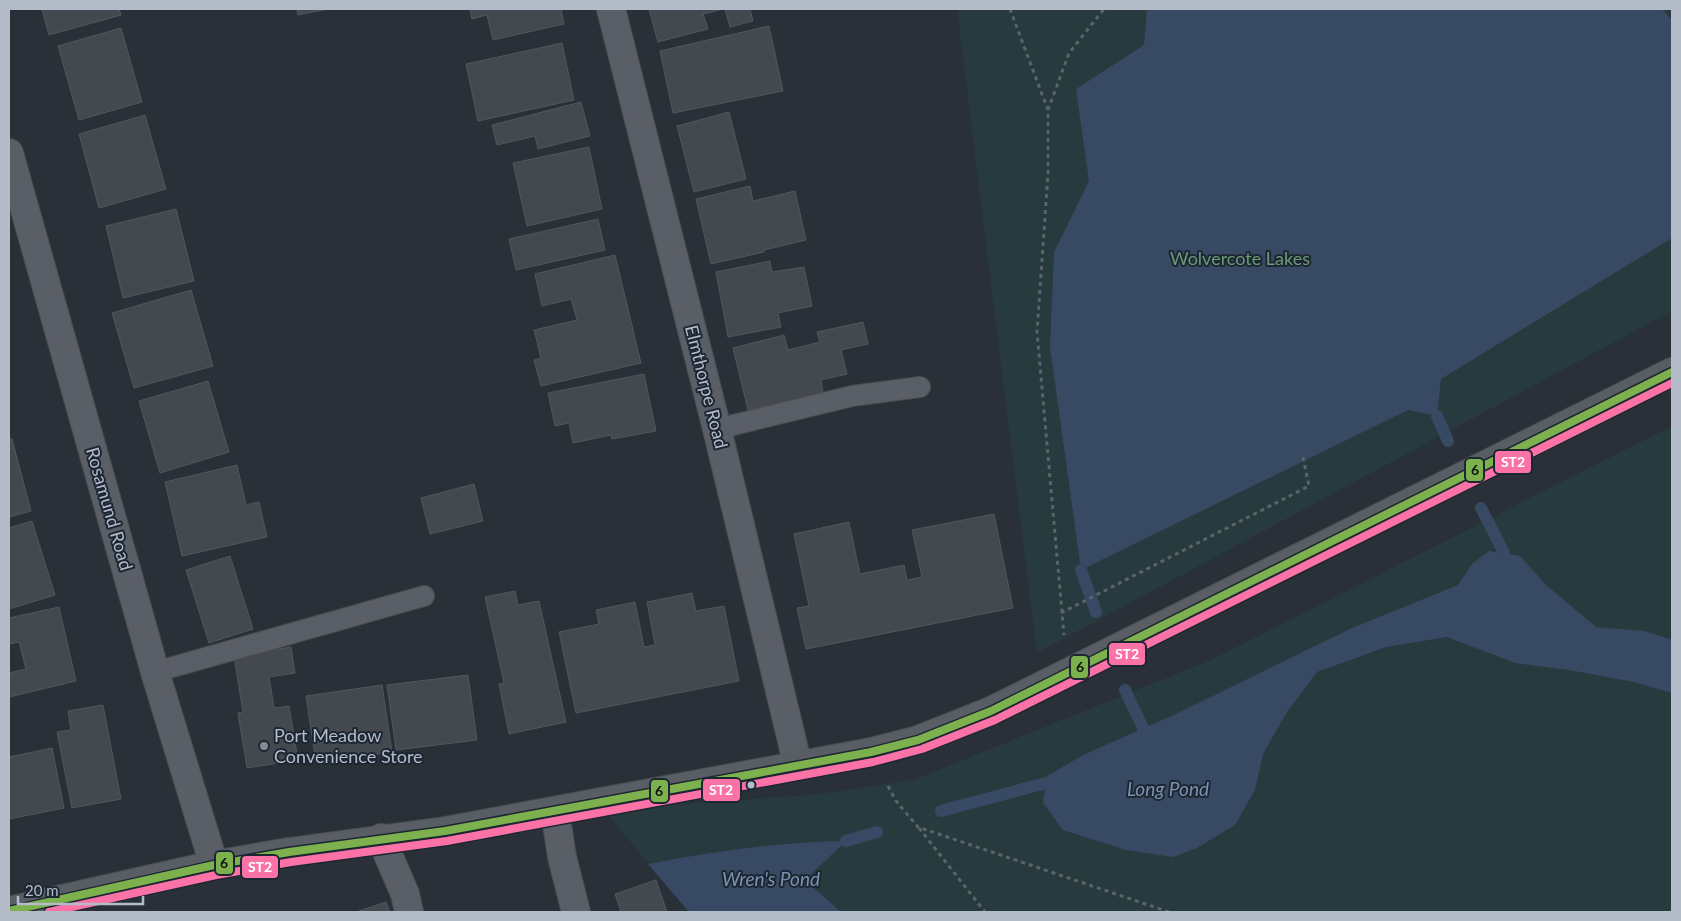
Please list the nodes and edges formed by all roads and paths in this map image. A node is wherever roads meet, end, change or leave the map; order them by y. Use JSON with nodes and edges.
{"nodes":[{"id":1,"x":611,"y":9,"type":"edge"},
{"id":2,"x":1010,"y":9,"type":"edge"},
{"id":3,"x":1104,"y":9,"type":"edge"},
{"id":4,"x":1048,"y":110,"type":"junction"},
{"id":5,"x":9,"y":153,"type":"edge"},
{"id":6,"x":1672,"y":372,"type":"edge"},
{"id":7,"x":920,"y":387,"type":"dead end"},
{"id":8,"x":717,"y":429,"type":"junction"},
{"id":9,"x":1302,"y":453,"type":"dead end"},
{"id":10,"x":424,"y":596,"type":"dead end"},
{"id":11,"x":1061,"y":613,"type":"junction"},
{"id":12,"x":155,"y":672,"type":"junction"},
{"id":13,"x":1067,"y":674,"type":"junction"},
{"id":14,"x":871,"y":752,"type":"junction"},
{"id":15,"x":798,"y":766,"type":"junction"},
{"id":16,"x":555,"y":811,"type":"junction"},
{"id":17,"x":918,"y":827,"type":"junction"},
{"id":18,"x":381,"y":838,"type":"junction"},
{"id":19,"x":214,"y":865,"type":"junction"},
{"id":20,"x":9,"y":911,"type":"edge"},
{"id":21,"x":409,"y":912,"type":"edge"},
{"id":22,"x":576,"y":912,"type":"edge"},
{"id":23,"x":985,"y":912,"type":"edge"},
{"id":24,"x":1169,"y":912,"type":"edge"}],
"edges":[{"from":1,"to":8,"type":"street","name":"Elmthorpe Road"},
{"from":2,"to":4,"type":"path"},
{"from":3,"to":4,"type":"path"},
{"from":4,"to":11,"type":"path"},
{"from":5,"to":12,"type":"street","name":"Rosamund Road"},
{"from":6,"to":13,"type":"street"},
{"from":7,"to":8,"type":"lane"},
{"from":8,"to":15,"type":"street","name":"Elmthorpe Road"},
{"from":9,"to":11,"type":"path"},
{"from":10,"to":12,"type":"lane"},
{"from":11,"to":13,"type":"path"},
{"from":12,"to":19,"type":"street","name":"Rosamund Road"},
{"from":13,"to":14,"type":"street"},
{"from":14,"to":15,"type":"street"},
{"from":14,"to":17,"type":"path"},
{"from":15,"to":16,"type":"street"},
{"from":16,"to":18,"type":"street"},
{"from":16,"to":22,"type":"street"},
{"from":17,"to":23,"type":"path"},
{"from":17,"to":24,"type":"path"},
{"from":18,"to":19,"type":"street"},
{"from":18,"to":21,"type":"street"},
{"from":19,"to":20,"type":"street"}]}
